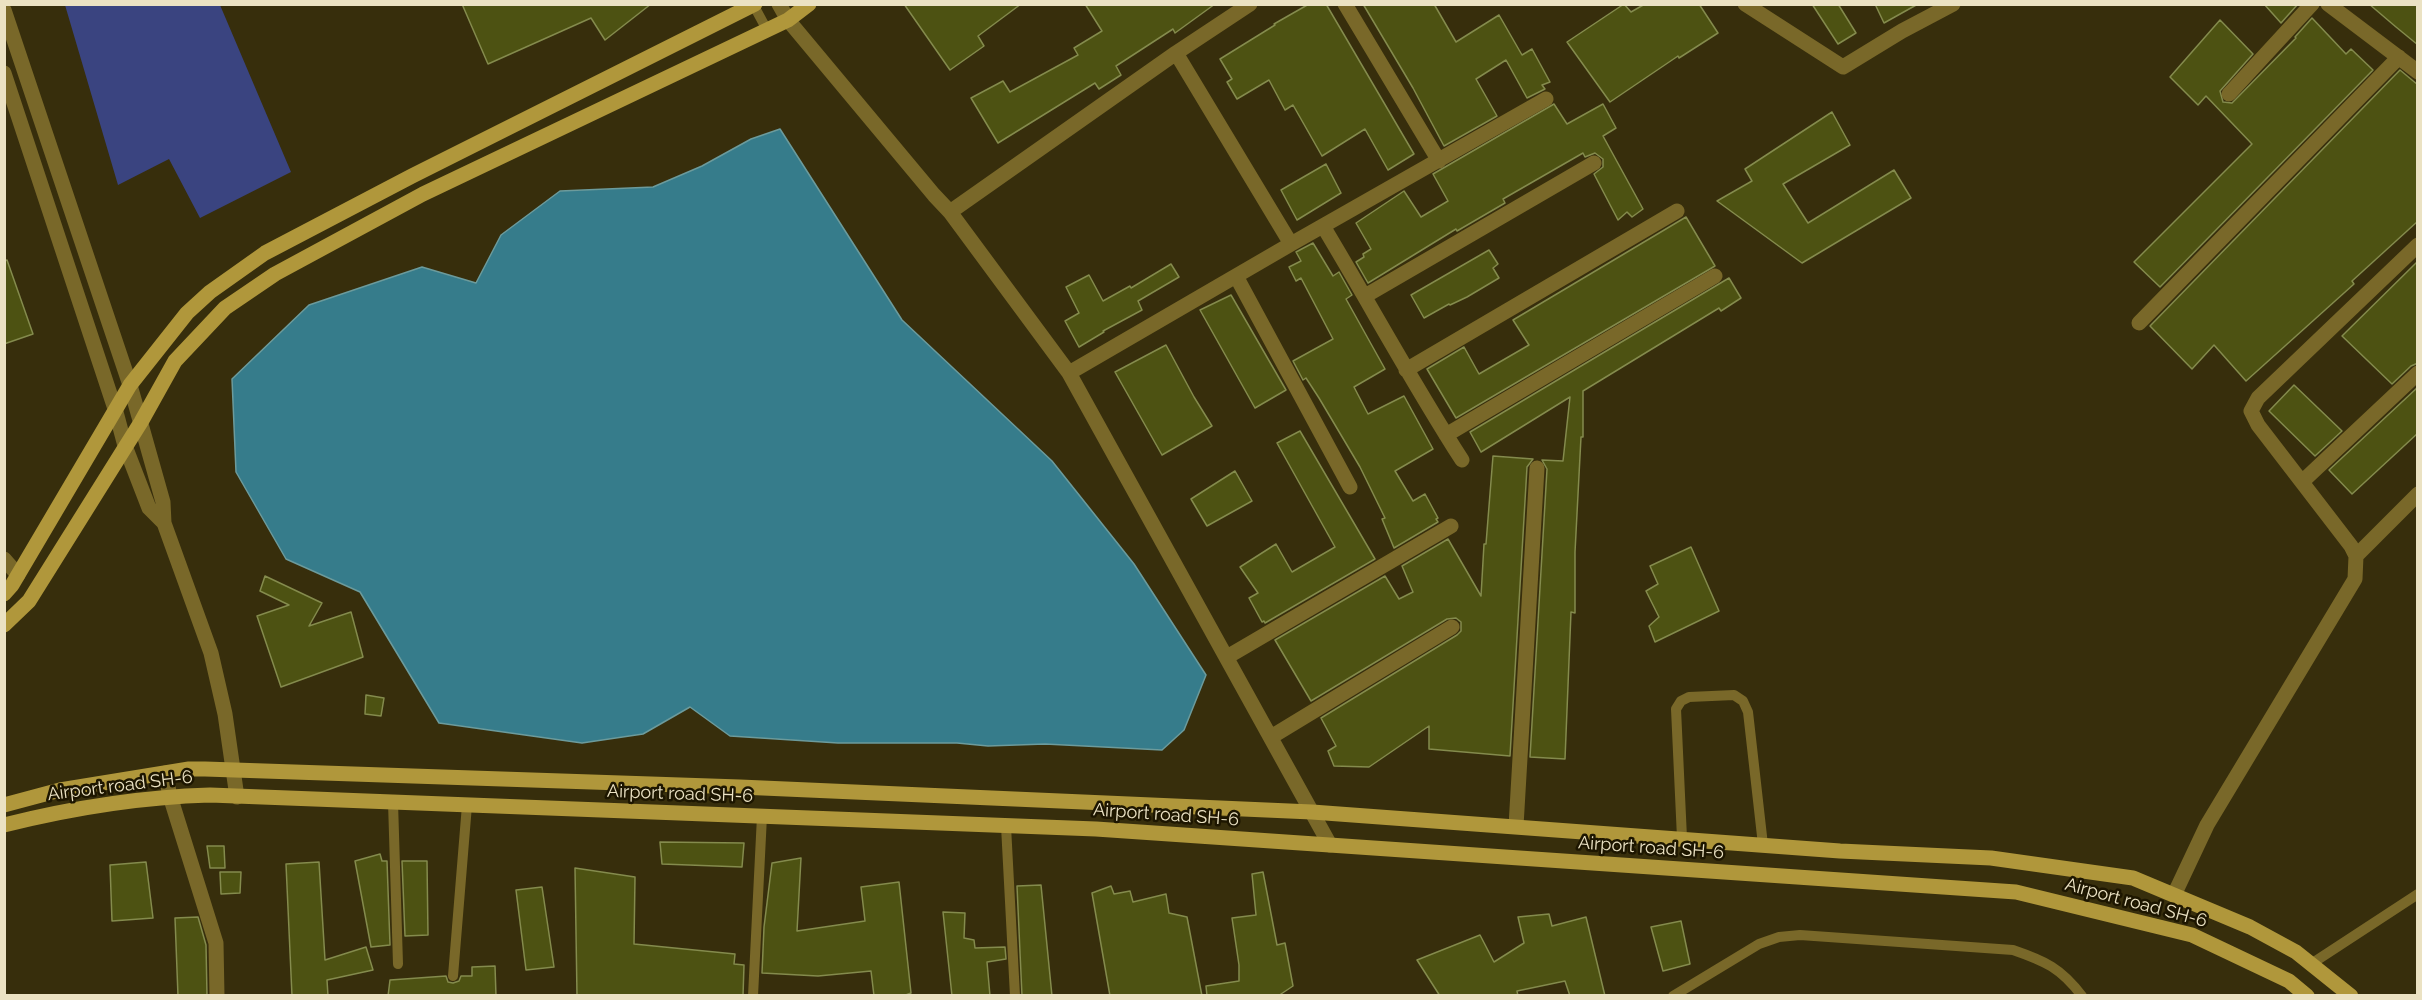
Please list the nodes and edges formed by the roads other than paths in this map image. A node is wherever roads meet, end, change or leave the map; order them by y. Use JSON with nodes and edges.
{"nodes":[{"id":1,"x":779,"y":4,"type":"edge"},
{"id":2,"x":809,"y":4,"type":"edge"},
{"id":3,"x":1250,"y":4,"type":"edge"},
{"id":4,"x":1345,"y":4,"type":"edge"},
{"id":5,"x":1745,"y":4,"type":"edge"},
{"id":6,"x":1953,"y":4,"type":"edge"},
{"id":7,"x":2312,"y":4,"type":"edge"},
{"id":8,"x":2328,"y":4,"type":"edge"},
{"id":9,"x":754,"y":5,"type":"edge"},
{"id":10,"x":4,"y":10,"type":"edge"},
{"id":11,"x":788,"y":20,"type":"junction"},
{"id":12,"x":767,"y":30,"type":"junction"},
{"id":13,"x":1176,"y":53,"type":"junction"},
{"id":14,"x":2398,"y":57,"type":"junction"},
{"id":15,"x":2418,"y":72,"type":"edge"},
{"id":16,"x":4,"y":73,"type":"edge"},
{"id":17,"x":2229,"y":94,"type":"dead end"},
{"id":18,"x":1546,"y":99,"type":"dead end"},
{"id":19,"x":1439,"y":161,"type":"junction"},
{"id":20,"x":1594,"y":163,"type":"dead end"},
{"id":21,"x":1677,"y":211,"type":"dead end"},
{"id":22,"x":950,"y":212,"type":"junction"},
{"id":23,"x":1323,"y":226,"type":"junction"},
{"id":24,"x":1291,"y":244,"type":"junction"},
{"id":25,"x":2418,"y":245,"type":"edge"},
{"id":26,"x":1236,"y":276,"type":"junction"},
{"id":27,"x":1715,"y":276,"type":"dead end"},
{"id":28,"x":1365,"y":296,"type":"junction"},
{"id":29,"x":2139,"y":323,"type":"dead end"},
{"id":30,"x":1406,"y":370,"type":"junction"},
{"id":31,"x":1069,"y":373,"type":"junction"},
{"id":32,"x":2418,"y":373,"type":"edge"},
{"id":33,"x":130,"y":385,"type":"junction"},
{"id":34,"x":116,"y":412,"type":"junction"},
{"id":35,"x":141,"y":422,"type":"junction"},
{"id":36,"x":1446,"y":435,"type":"junction"},
{"id":37,"x":125,"y":446,"type":"junction"},
{"id":38,"x":1462,"y":460,"type":"dead end"},
{"id":39,"x":1537,"y":468,"type":"dead end"},
{"id":40,"x":2303,"y":481,"type":"junction"},
{"id":41,"x":1350,"y":487,"type":"dead end"},
{"id":42,"x":2418,"y":494,"type":"edge"},
{"id":43,"x":164,"y":523,"type":"junction"},
{"id":44,"x":1451,"y":526,"type":"dead end"},
{"id":45,"x":2356,"y":556,"type":"junction"},
{"id":46,"x":4,"y":559,"type":"edge"},
{"id":47,"x":18,"y":575,"type":"junction"},
{"id":48,"x":4,"y":594,"type":"edge"},
{"id":49,"x":4,"y":625,"type":"edge"},
{"id":50,"x":1452,"y":627,"type":"dead end"},
{"id":51,"x":1227,"y":657,"type":"junction"},
{"id":52,"x":1271,"y":737,"type":"junction"},
{"id":53,"x":234,"y":770,"type":"junction"},
{"id":54,"x":165,"y":773,"type":"junction"},
{"id":55,"x":740,"y":788,"type":"junction"},
{"id":56,"x":170,"y":796,"type":"junction"},
{"id":57,"x":237,"y":797,"type":"junction"},
{"id":58,"x":393,"y":802,"type":"junction"},
{"id":59,"x":4,"y":804,"type":"edge"},
{"id":60,"x":467,"y":805,"type":"junction"},
{"id":61,"x":1312,"y":812,"type":"junction"},
{"id":62,"x":739,"y":815,"type":"junction"},
{"id":63,"x":762,"y":816,"type":"junction"},
{"id":64,"x":4,"y":825,"type":"edge"},
{"id":65,"x":1006,"y":826,"type":"junction"},
{"id":66,"x":1516,"y":826,"type":"junction"},
{"id":67,"x":1682,"y":838,"type":"junction"},
{"id":68,"x":1330,"y":845,"type":"junction"},
{"id":69,"x":1763,"y":845,"type":"junction"},
{"id":70,"x":2418,"y":894,"type":"edge"},
{"id":71,"x":2174,"y":895,"type":"junction"},
{"id":72,"x":398,"y":964,"type":"dead end"},
{"id":73,"x":2311,"y":964,"type":"junction"},
{"id":74,"x":453,"y":976,"type":"dead end"},
{"id":75,"x":217,"y":996,"type":"edge"},
{"id":76,"x":753,"y":996,"type":"edge"},
{"id":77,"x":1016,"y":996,"type":"edge"},
{"id":78,"x":1673,"y":996,"type":"edge"},
{"id":79,"x":2082,"y":996,"type":"edge"},
{"id":80,"x":2307,"y":996,"type":"edge"},
{"id":81,"x":2351,"y":996,"type":"edge"}],
"edges":[{"from":1,"to":11,"type":"street"},
{"from":2,"to":11,"type":"main road"},
{"from":3,"to":13,"type":"street"},
{"from":4,"to":19,"type":"street"},
{"from":5,"to":6,"type":"street"},
{"from":7,"to":17,"type":"street"},
{"from":8,"to":14,"type":"street"},
{"from":9,"to":12,"type":"lane"},
{"from":9,"to":33,"type":"main road"},
{"from":10,"to":33,"type":"street"},
{"from":11,"to":12,"type":"main road"},
{"from":11,"to":22,"type":"street"},
{"from":12,"to":35,"type":"main road"},
{"from":13,"to":22,"type":"street"},
{"from":13,"to":24,"type":"street"},
{"from":14,"to":15,"type":"street"},
{"from":14,"to":29,"type":"street"},
{"from":16,"to":34,"type":"street"},
{"from":18,"to":19,"type":"street"},
{"from":19,"to":23,"type":"street"},
{"from":20,"to":28,"type":"street"},
{"from":21,"to":30,"type":"street"},
{"from":22,"to":31,"type":"street"},
{"from":23,"to":24,"type":"street"},
{"from":23,"to":28,"type":"street"},
{"from":24,"to":26,"type":"street"},
{"from":25,"to":40,"type":"street"},
{"from":26,"to":31,"type":"street"},
{"from":26,"to":41,"type":"street"},
{"from":27,"to":36,"type":"street"},
{"from":28,"to":30,"type":"street"},
{"from":30,"to":36,"type":"street"},
{"from":31,"to":51,"type":"street"},
{"from":32,"to":40,"type":"street"},
{"from":33,"to":34,"type":"main road"},
{"from":33,"to":35,"type":"street"},
{"from":34,"to":37,"type":"street"},
{"from":34,"to":47,"type":"main road"},
{"from":35,"to":37,"type":"main road"},
{"from":35,"to":43,"type":"street"},
{"from":36,"to":38,"type":"street"},
{"from":37,"to":43,"type":"street"},
{"from":37,"to":49,"type":"main road"},
{"from":39,"to":66,"type":"street"},
{"from":40,"to":45,"type":"street"},
{"from":42,"to":45,"type":"street"},
{"from":43,"to":53,"type":"street"},
{"from":44,"to":51,"type":"street"},
{"from":45,"to":71,"type":"street"},
{"from":46,"to":47,"type":"street"},
{"from":47,"to":48,"type":"main road"},
{"from":50,"to":52,"type":"street"},
{"from":51,"to":52,"type":"street"},
{"from":52,"to":61,"type":"street"},
{"from":53,"to":54,"type":"main road"},
{"from":53,"to":55,"type":"main road"},
{"from":53,"to":57,"type":"street"},
{"from":54,"to":56,"type":"street"},
{"from":54,"to":59,"type":"main road"},
{"from":55,"to":61,"type":"main road"},
{"from":55,"to":62,"type":"main road"},
{"from":56,"to":57,"type":"main road","name":"Airport road SH-6"},
{"from":56,"to":64,"type":"main road","name":"Airport road SH-6"},
{"from":56,"to":75,"type":"street"},
{"from":57,"to":58,"type":"main road","name":"Airport road SH-6"},
{"from":58,"to":60,"type":"main road","name":"Airport road SH-6"},
{"from":58,"to":72,"type":"lane"},
{"from":60,"to":62,"type":"main road","name":"Airport road SH-6"},
{"from":60,"to":74,"type":"lane"},
{"from":61,"to":66,"type":"main road"},
{"from":61,"to":68,"type":"street"},
{"from":62,"to":63,"type":"main road","name":"Airport road SH-6"},
{"from":63,"to":65,"type":"main road","name":"Airport road SH-6"},
{"from":63,"to":76,"type":"lane"},
{"from":65,"to":68,"type":"main road","name":"Airport road SH-6"},
{"from":65,"to":77,"type":"lane"},
{"from":66,"to":67,"type":"main road"},
{"from":67,"to":69,"type":"main road"},
{"from":67,"to":69,"type":"lane"},
{"from":68,"to":80,"type":"main road","name":"Airport road SH-6"},
{"from":69,"to":71,"type":"main road"},
{"from":70,"to":73,"type":"lane"},
{"from":71,"to":73,"type":"main road"},
{"from":73,"to":81,"type":"main road"},
{"from":78,"to":79,"type":"lane"}]}
